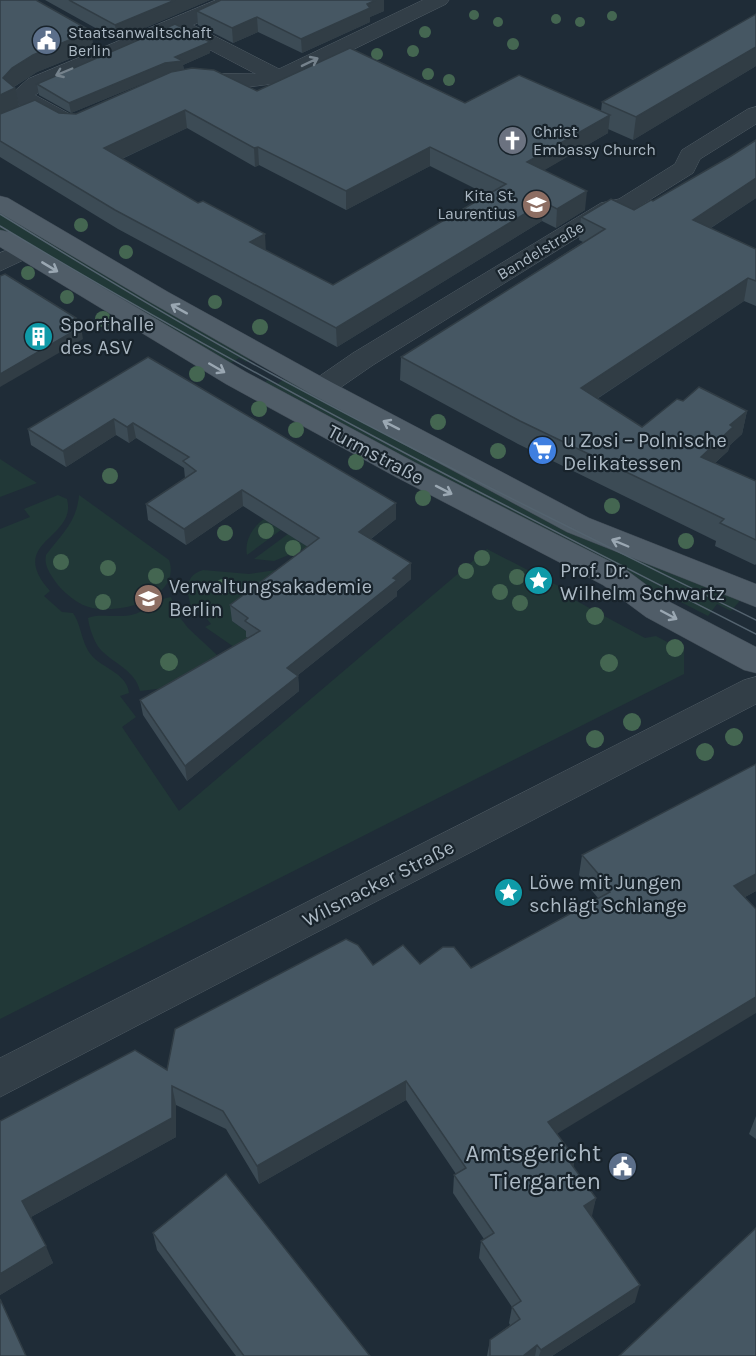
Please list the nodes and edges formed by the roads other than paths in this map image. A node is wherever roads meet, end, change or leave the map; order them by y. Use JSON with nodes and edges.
{"nodes":[{"id":1,"x":233,"y":0,"type":"edge"},
{"id":2,"x":424,"y":2,"type":"edge"},
{"id":3,"x":176,"y":24,"type":"junction"},
{"id":4,"x":96,"y":39,"type":"edge"},
{"id":5,"x":116,"y":50,"type":"junction"},
{"id":6,"x":279,"y":77,"type":"junction"},
{"id":7,"x":166,"y":82,"type":"edge"},
{"id":8,"x":40,"y":107,"type":"junction"},
{"id":9,"x":756,"y":114,"type":"edge"},
{"id":10,"x":91,"y":115,"type":"edge"},
{"id":11,"x":12,"y":120,"type":"edge"},
{"id":12,"x":0,"y":203,"type":"edge"},
{"id":13,"x":8,"y":250,"type":"edge"},
{"id":14,"x":321,"y":388,"type":"junction"},
{"id":15,"x":756,"y":596,"type":"edge"},
{"id":16,"x":756,"y":661,"type":"edge"},
{"id":17,"x":756,"y":689,"type":"edge"},
{"id":18,"x":0,"y":1078,"type":"edge"}],
"edges":[{"from":1,"to":3,"type":"street"},
{"from":6,"to":2,"type":"street","one_way":true},
{"from":3,"to":5,"type":"street"},
{"from":3,"to":6,"type":"street"},
{"from":4,"to":5,"type":"street"},
{"from":5,"to":8,"type":"street","one_way":true},
{"from":6,"to":7,"type":"street"},
{"from":8,"to":10,"type":"street"},
{"from":8,"to":11,"type":"street"},
{"from":9,"to":14,"type":"street","name":"Bandelstraße"},
{"from":14,"to":12,"type":"main road","name":"Turmstraße","one_way":true},
{"from":13,"to":16,"type":"main road","name":"Turmstraße","one_way":true},
{"from":15,"to":14,"type":"main road","name":"Turmstraße","one_way":true},
{"from":17,"to":18,"type":"street","name":"Wilsnacker Straße"}]}
